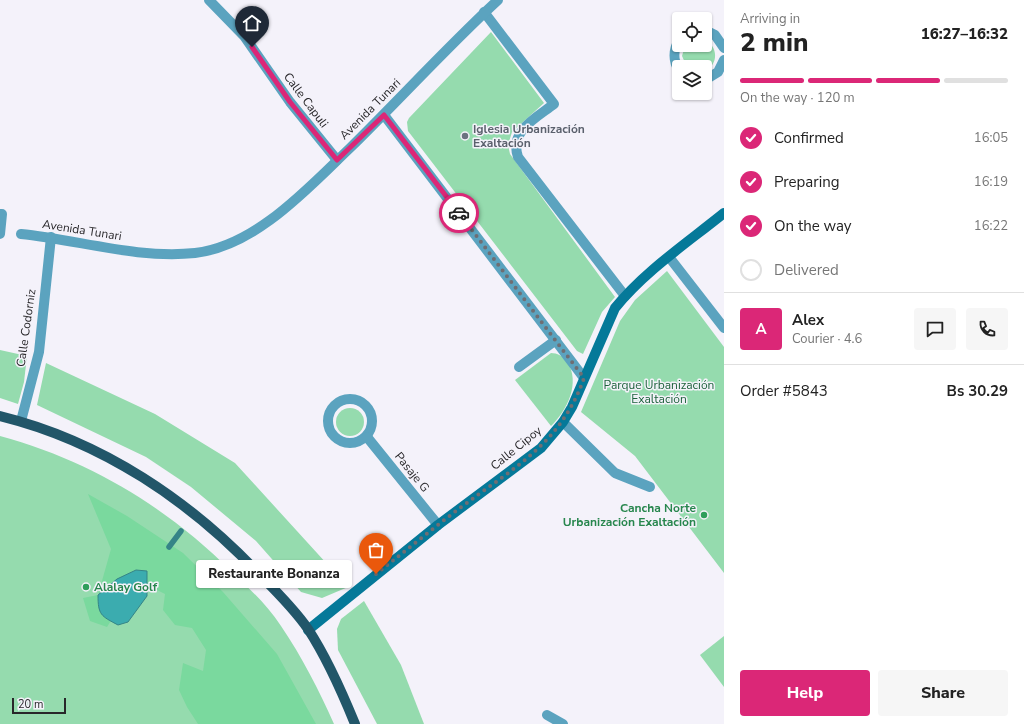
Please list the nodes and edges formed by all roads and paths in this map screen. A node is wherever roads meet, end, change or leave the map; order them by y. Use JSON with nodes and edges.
{"nodes":[{"id":1,"x":209,"y":0,"type":"edge"},
{"id":2,"x":498,"y":0,"type":"edge"},
{"id":3,"x":484,"y":12,"type":"junction"},
{"id":4,"x":712,"y":34,"type":"edge"},
{"id":5,"x":724,"y":48,"type":"edge"},
{"id":6,"x":724,"y":60,"type":"edge"},
{"id":7,"x":721,"y":76,"type":"edge"},
{"id":8,"x":384,"y":115,"type":"junction"},
{"id":9,"x":337,"y":160,"type":"junction"},
{"id":10,"x":724,"y":213,"type":"edge"},
{"id":11,"x":0,"y":214,"type":"edge"},
{"id":12,"x":0,"y":234,"type":"edge"},
{"id":13,"x":22,"y":234,"type":"dead end"},
{"id":14,"x":50,"y":237,"type":"junction"},
{"id":15,"x":669,"y":257,"type":"junction"},
{"id":16,"x":625,"y":296,"type":"junction"},
{"id":17,"x":724,"y":328,"type":"edge"},
{"id":18,"x":556,"y":340,"type":"junction"},
{"id":19,"x":519,"y":367,"type":"dead end"},
{"id":20,"x":584,"y":378,"type":"junction"},
{"id":21,"x":0,"y":416,"type":"edge"},
{"id":22,"x":21,"y":421,"type":"junction"},
{"id":23,"x":563,"y":422,"type":"junction"},
{"id":24,"x":367,"y":436,"type":"junction"},
{"id":25,"x":650,"y":487,"type":"dead end"},
{"id":26,"x":438,"y":525,"type":"junction"},
{"id":27,"x":308,"y":630,"type":"junction"},
{"id":28,"x":547,"y":715,"type":"dead end"},
{"id":29,"x":355,"y":724,"type":"edge"},
{"id":30,"x":563,"y":724,"type":"edge"}],
"edges":[{"from":1,"to":9,"type":"street","name":"Calle Capuli"},
{"from":2,"to":3,"type":"street","name":"Avenida Tunari"},
{"from":3,"to":8,"type":"street","name":"Avenida Tunari"},
{"from":3,"to":16,"type":"street"},
{"from":4,"to":5,"type":"street"},
{"from":6,"to":7,"type":"street"},
{"from":8,"to":9,"type":"street","name":"Avenida Tunari"},
{"from":8,"to":18,"type":"street"},
{"from":9,"to":14,"type":"street","name":"Avenida Tunari"},
{"from":10,"to":15,"type":"main road","name":"Calle Cipoy"},
{"from":11,"to":12,"type":"street"},
{"from":13,"to":14,"type":"street","name":"Avenida Tunari"},
{"from":14,"to":22,"type":"street","name":"Calle Codorniz"},
{"from":15,"to":16,"type":"main road","name":"Calle Cipoy"},
{"from":15,"to":17,"type":"street"},
{"from":16,"to":20,"type":"main road","name":"Calle Cipoy"},
{"from":18,"to":19,"type":"street"},
{"from":18,"to":20,"type":"street"},
{"from":20,"to":23,"type":"main road","name":"Calle Cipoy"},
{"from":21,"to":22,"type":"main road"},
{"from":22,"to":27,"type":"main road"},
{"from":23,"to":25,"type":"street"},
{"from":23,"to":26,"type":"main road","name":"Calle Cipoy"},
{"from":24,"to":24,"type":"street"},
{"from":24,"to":26,"type":"street","name":"Pasaje G"},
{"from":26,"to":27,"type":"main road","name":"Calle Cipoy"},
{"from":27,"to":29,"type":"main road"},
{"from":28,"to":30,"type":"street"}]}
